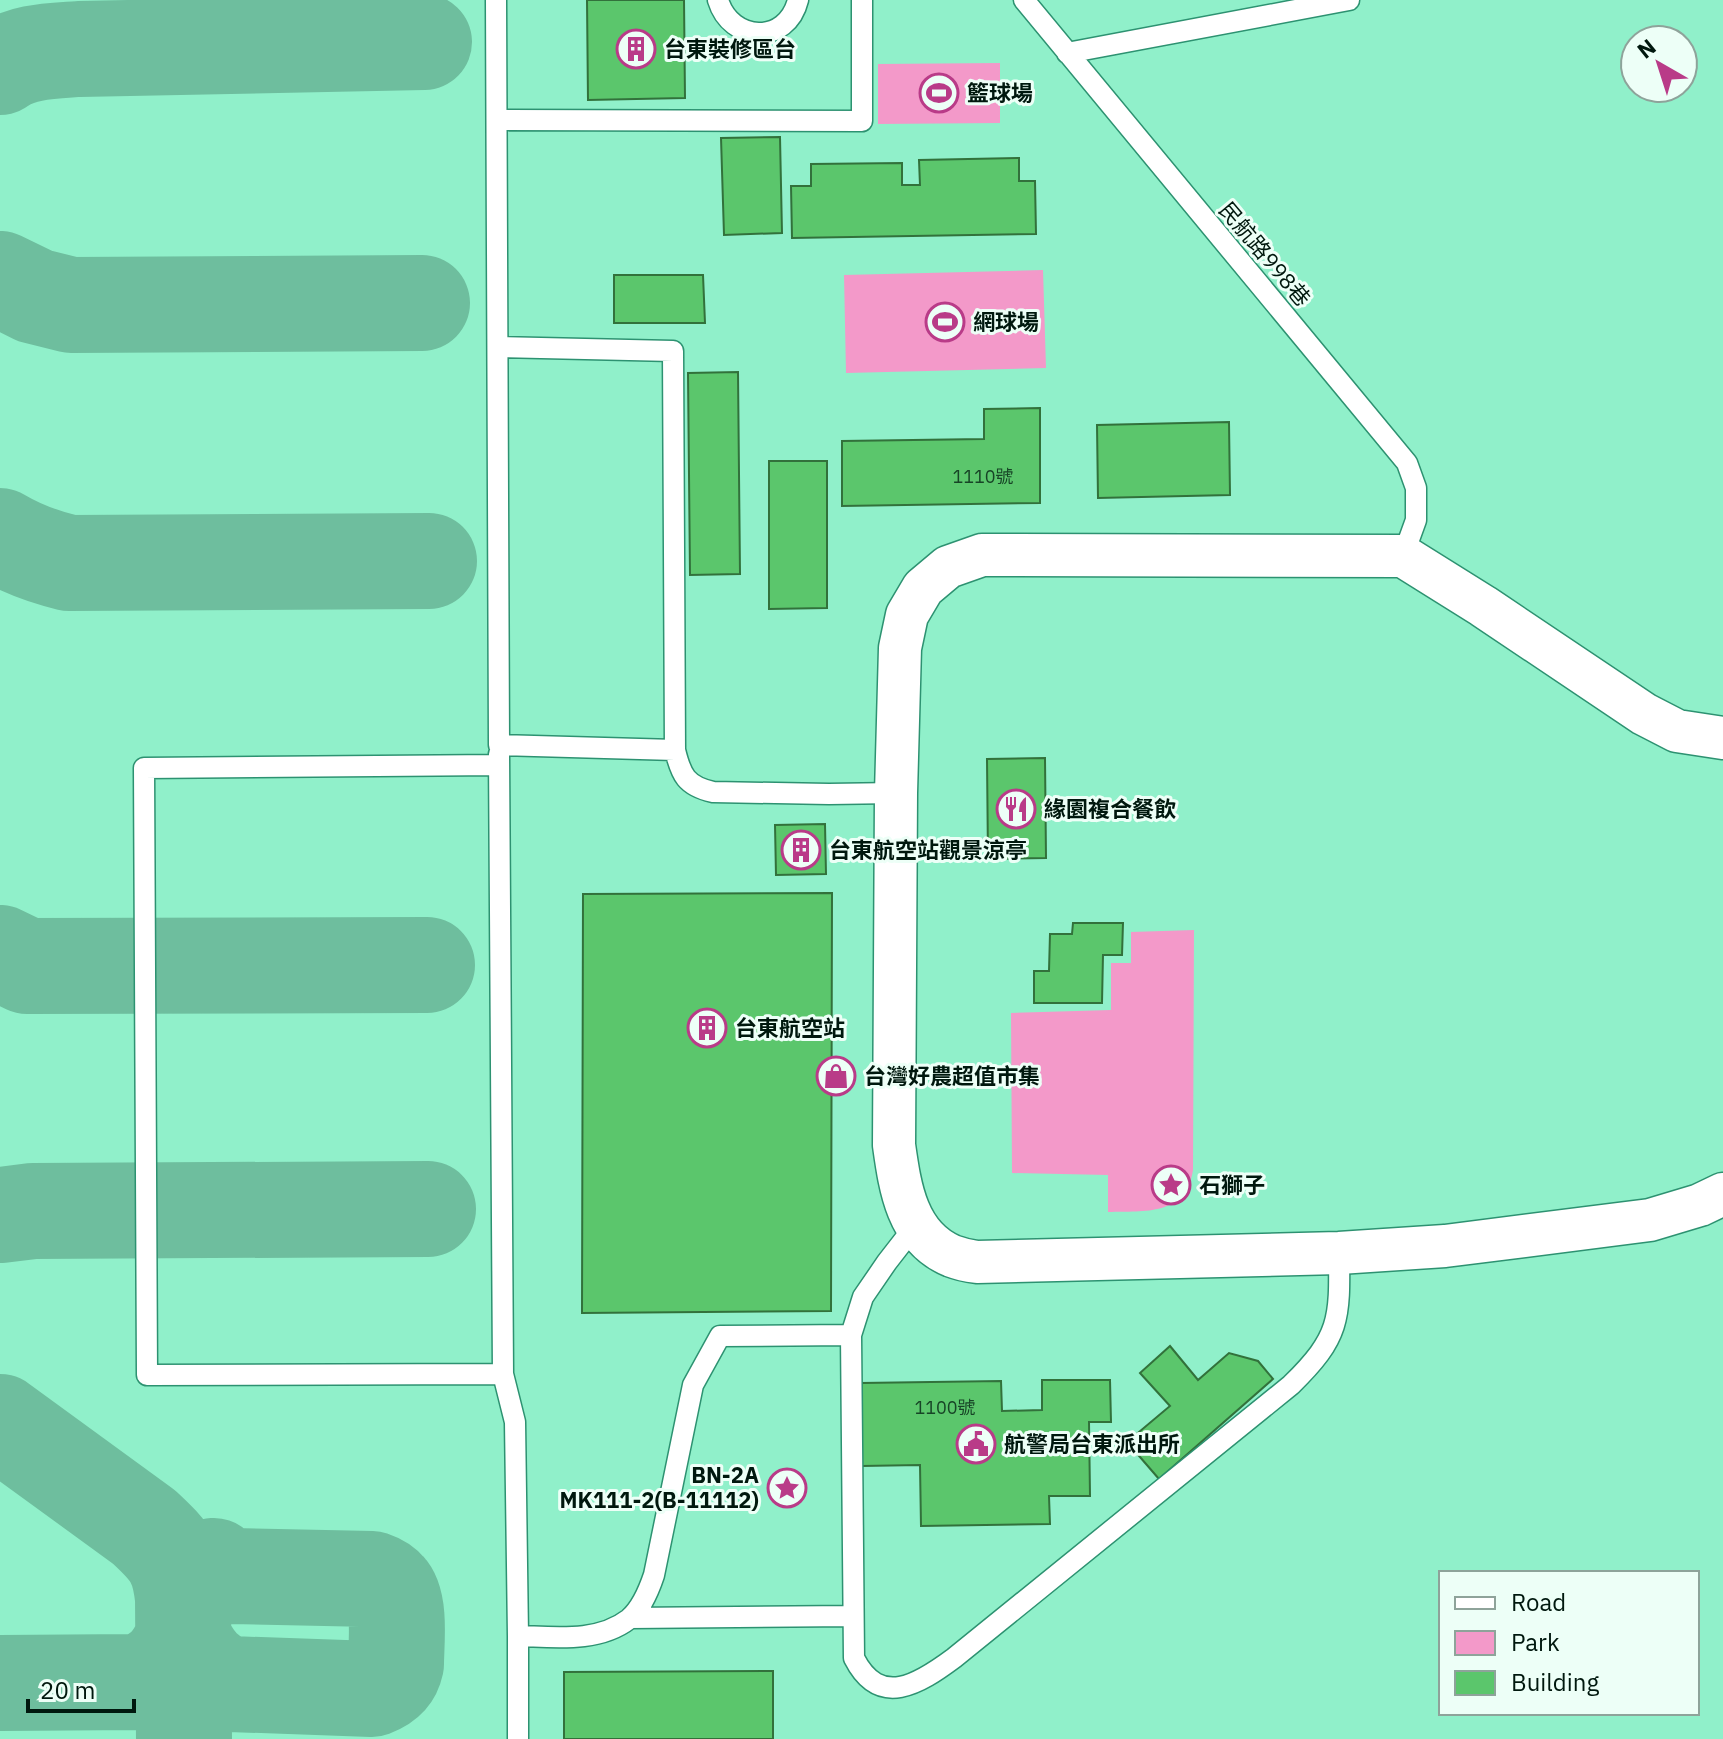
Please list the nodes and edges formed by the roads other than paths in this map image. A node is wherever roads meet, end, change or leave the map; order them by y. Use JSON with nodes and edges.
{"nodes":[{"id":1,"x":496,"y":0,"type":"edge"},
{"id":2,"x":718,"y":0,"type":"edge"},
{"id":3,"x":798,"y":0,"type":"edge"},
{"id":4,"x":862,"y":0,"type":"edge"},
{"id":5,"x":1024,"y":0,"type":"edge"},
{"id":6,"x":1349,"y":0,"type":"edge"},
{"id":7,"x":1067,"y":53,"type":"junction"},
{"id":8,"x":497,"y":120,"type":"junction"},
{"id":9,"x":498,"y":347,"type":"junction"},
{"id":10,"x":1403,"y":556,"type":"junction"},
{"id":11,"x":1723,"y":738,"type":"edge"},
{"id":12,"x":675,"y":750,"type":"junction"},
{"id":13,"x":499,"y":755,"type":"junction"},
{"id":14,"x":896,"y":793,"type":"junction"},
{"id":15,"x":1715,"y":1201,"type":"edge"},
{"id":16,"x":915,"y":1226,"type":"junction"},
{"id":17,"x":1339,"y":1253,"type":"junction"},
{"id":18,"x":851,"y":1335,"type":"junction"},
{"id":19,"x":503,"y":1374,"type":"junction"},
{"id":20,"x":853,"y":1616,"type":"junction"},
{"id":21,"x":630,"y":1618,"type":"junction"},
{"id":22,"x":518,"y":1636,"type":"junction"},
{"id":23,"x":518,"y":1739,"type":"edge"}],
"edges":[{"from":1,"to":8,"type":"lane"},
{"from":2,"to":3,"type":"lane"},
{"from":4,"to":8,"type":"lane"},
{"from":5,"to":7,"type":"lane","name":"民航路998巷"},
{"from":6,"to":7,"type":"lane"},
{"from":7,"to":10,"type":"lane","name":"民航路998巷"},
{"from":8,"to":9,"type":"lane"},
{"from":9,"to":12,"type":"lane"},
{"from":9,"to":13,"type":"lane"},
{"from":10,"to":11,"type":"street"},
{"from":10,"to":14,"type":"street"},
{"from":12,"to":13,"type":"lane"},
{"from":12,"to":14,"type":"lane"},
{"from":13,"to":19,"type":"lane"},
{"from":13,"to":19,"type":"lane"},
{"from":14,"to":16,"type":"street"},
{"from":15,"to":17,"type":"street"},
{"from":16,"to":17,"type":"street"},
{"from":16,"to":18,"type":"lane"},
{"from":17,"to":20,"type":"lane"},
{"from":18,"to":20,"type":"lane"},
{"from":18,"to":21,"type":"lane"},
{"from":19,"to":22,"type":"lane"},
{"from":20,"to":21,"type":"lane"},
{"from":21,"to":22,"type":"lane"},
{"from":22,"to":23,"type":"lane"}]}
